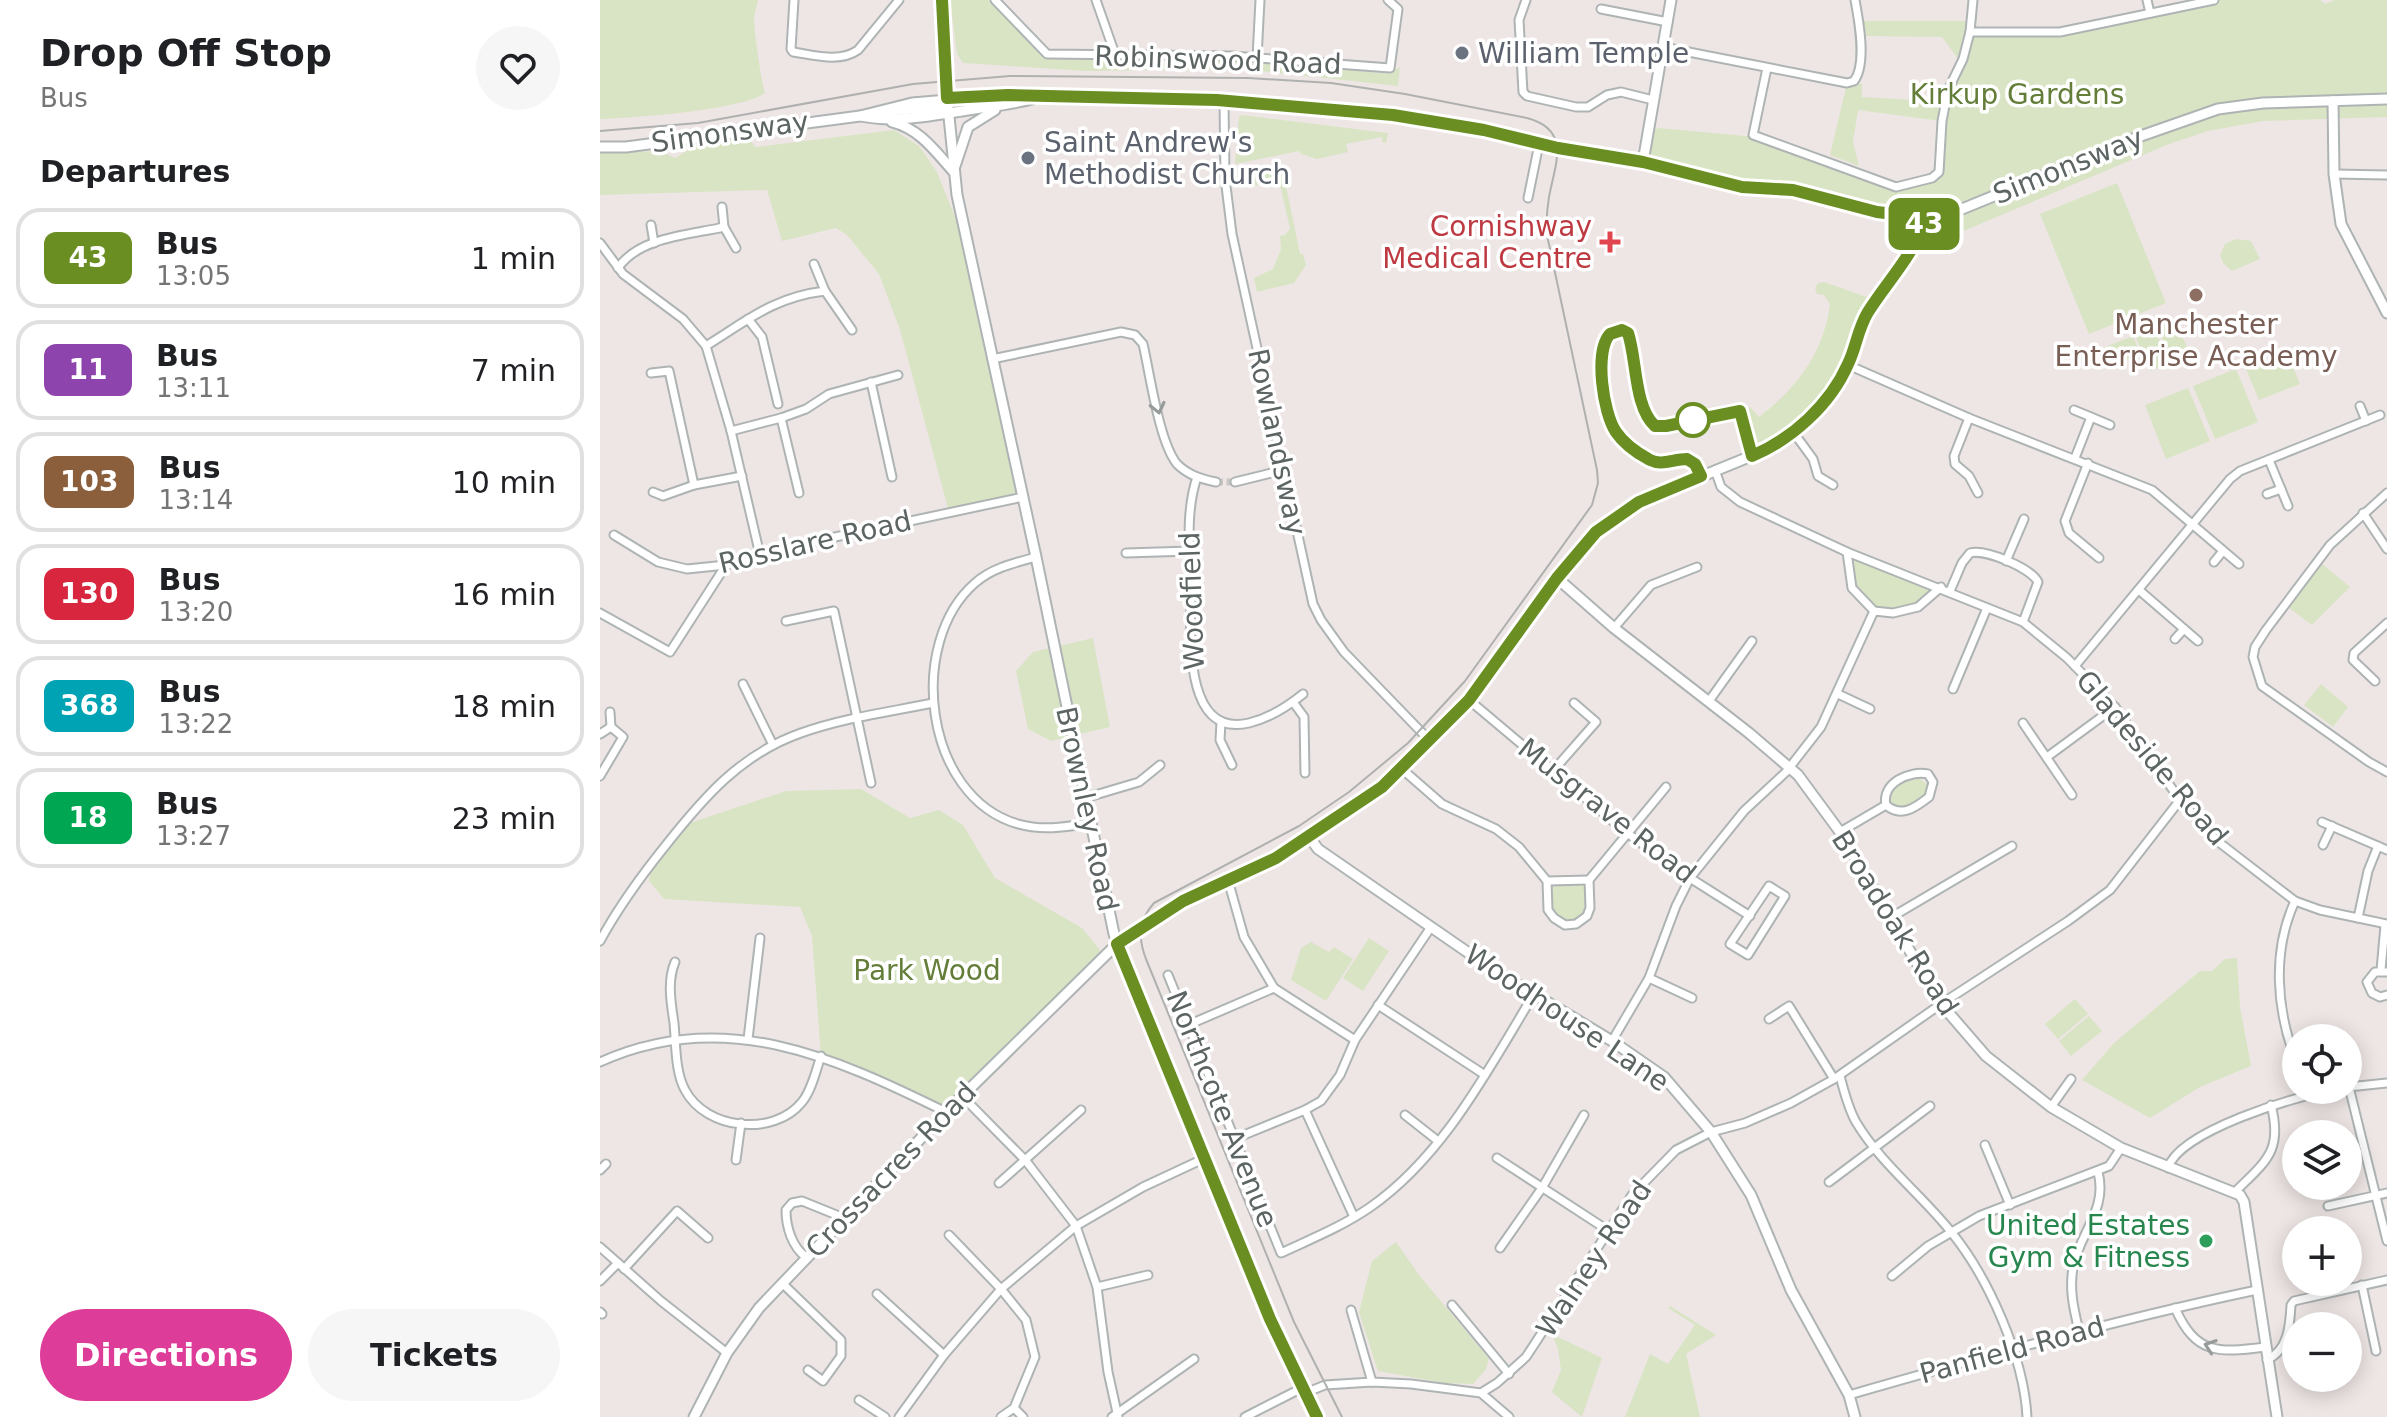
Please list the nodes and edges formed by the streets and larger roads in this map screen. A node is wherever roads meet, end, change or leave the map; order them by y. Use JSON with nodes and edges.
{"nodes":[{"id":1,"x":794,"y":0,"type":"edge"},
{"id":2,"x":899,"y":0,"type":"edge"},
{"id":3,"x":942,"y":0,"type":"edge"},
{"id":4,"x":995,"y":0,"type":"edge"},
{"id":5,"x":1096,"y":0,"type":"edge"},
{"id":6,"x":1260,"y":0,"type":"edge"},
{"id":7,"x":1388,"y":0,"type":"edge"},
{"id":8,"x":1526,"y":0,"type":"edge"},
{"id":9,"x":1671,"y":0,"type":"edge"},
{"id":10,"x":1855,"y":0,"type":"edge"},
{"id":11,"x":1973,"y":0,"type":"edge"},
{"id":12,"x":2147,"y":0,"type":"edge"},
{"id":13,"x":2214,"y":0,"type":"edge"},
{"id":14,"x":2198,"y":2,"type":"edge"},
{"id":15,"x":1601,"y":9,"type":"dead end"},
{"id":16,"x":2150,"y":13,"type":"junction"},
{"id":17,"x":1668,"y":22,"type":"junction"},
{"id":18,"x":1970,"y":32,"type":"junction"},
{"id":19,"x":1663,"y":47,"type":"junction"},
{"id":20,"x":1115,"y":54,"type":"junction"},
{"id":21,"x":1257,"y":58,"type":"junction"},
{"id":22,"x":1767,"y":68,"type":"junction"},
{"id":23,"x":1039,"y":97,"type":"junction"},
{"id":24,"x":947,"y":98,"type":"junction"},
{"id":25,"x":2387,"y":99,"type":"edge"},
{"id":26,"x":1653,"y":100,"type":"junction"},
{"id":27,"x":1224,"y":101,"type":"junction"},
{"id":28,"x":2333,"y":101,"type":"junction"},
{"id":29,"x":1009,"y":105,"type":"junction"},
{"id":30,"x":948,"y":113,"type":"junction"},
{"id":31,"x":873,"y":115,"type":"junction"},
{"id":32,"x":1539,"y":144,"type":"junction"},
{"id":33,"x":600,"y":147,"type":"edge"},
{"id":34,"x":1643,"y":162,"type":"junction"},
{"id":35,"x":953,"y":171,"type":"junction"},
{"id":36,"x":2334,"y":174,"type":"junction"},
{"id":37,"x":2387,"y":175,"type":"edge"},
{"id":38,"x":1528,"y":198,"type":"dead end"},
{"id":39,"x":722,"y":207,"type":"dead end"},
{"id":40,"x":1926,"y":218,"type":"junction"},
{"id":41,"x":651,"y":225,"type":"dead end"},
{"id":42,"x":724,"y":227,"type":"junction"},
{"id":43,"x":600,"y":243,"type":"edge"},
{"id":44,"x":654,"y":243,"type":"junction"},
{"id":45,"x":736,"y":248,"type":"dead end"},
{"id":46,"x":814,"y":264,"type":"dead end"},
{"id":47,"x":618,"y":268,"type":"junction"},
{"id":48,"x":825,"y":291,"type":"junction"},
{"id":49,"x":2383,"y":296,"type":"edge"},
{"id":50,"x":2387,"y":313,"type":"edge"},
{"id":51,"x":748,"y":319,"type":"junction"},
{"id":52,"x":852,"y":330,"type":"dead end"},
{"id":53,"x":706,"y":346,"type":"junction"},
{"id":54,"x":992,"y":359,"type":"junction"},
{"id":55,"x":1848,"y":365,"type":"junction"},
{"id":56,"x":651,"y":373,"type":"dead end"},
{"id":57,"x":898,"y":375,"type":"dead end"},
{"id":58,"x":871,"y":382,"type":"junction"},
{"id":59,"x":778,"y":404,"type":"dead end"},
{"id":60,"x":2360,"y":406,"type":"dead end"},
{"id":61,"x":2074,"y":410,"type":"dead end"},
{"id":62,"x":2380,"y":415,"type":"dead end"},
{"id":63,"x":2091,"y":417,"type":"junction"},
{"id":64,"x":781,"y":418,"type":"junction"},
{"id":65,"x":1969,"y":418,"type":"junction"},
{"id":66,"x":2366,"y":421,"type":"junction"},
{"id":67,"x":2110,"y":425,"type":"dead end"},
{"id":68,"x":731,"y":431,"type":"junction"},
{"id":69,"x":1794,"y":433,"type":"junction"},
{"id":70,"x":2075,"y":458,"type":"junction"},
{"id":71,"x":2269,"y":460,"type":"junction"},
{"id":72,"x":2088,"y":463,"type":"junction"},
{"id":73,"x":1284,"y":470,"type":"junction"},
{"id":74,"x":1715,"y":470,"type":"junction"},
{"id":75,"x":742,"y":476,"type":"junction"},
{"id":76,"x":892,"y":477,"type":"dead end"},
{"id":77,"x":1197,"y":477,"type":"junction"},
{"id":78,"x":1216,"y":482,"type":"tunnel mouth"},
{"id":79,"x":1235,"y":482,"type":"tunnel mouth"},
{"id":80,"x":694,"y":485,"type":"junction"},
{"id":81,"x":1833,"y":485,"type":"dead end"},
{"id":82,"x":2281,"y":489,"type":"junction"},
{"id":83,"x":653,"y":492,"type":"dead end"},
{"id":84,"x":799,"y":493,"type":"dead end"},
{"id":85,"x":1978,"y":493,"type":"dead end"},
{"id":86,"x":2387,"y":493,"type":"edge"},
{"id":87,"x":2267,"y":494,"type":"dead end"},
{"id":88,"x":1023,"y":497,"type":"junction"},
{"id":89,"x":2288,"y":506,"type":"dead end"},
{"id":90,"x":2363,"y":513,"type":"junction"},
{"id":91,"x":2024,"y":519,"type":"dead end"},
{"id":92,"x":2193,"y":526,"type":"junction"},
{"id":93,"x":614,"y":535,"type":"dead end"},
{"id":94,"x":2089,"y":549,"type":"junction"},
{"id":95,"x":2387,"y":549,"type":"edge"},
{"id":96,"x":1190,"y":551,"type":"junction"},
{"id":97,"x":2223,"y":551,"type":"junction"},
{"id":98,"x":1847,"y":552,"type":"junction"},
{"id":99,"x":1126,"y":553,"type":"dead end"},
{"id":100,"x":760,"y":555,"type":"junction"},
{"id":101,"x":1036,"y":557,"type":"junction"},
{"id":102,"x":2081,"y":558,"type":"dead end"},
{"id":103,"x":2099,"y":558,"type":"dead end"},
{"id":104,"x":2006,"y":561,"type":"junction"},
{"id":105,"x":2214,"y":562,"type":"dead end"},
{"id":106,"x":2239,"y":564,"type":"dead end"},
{"id":107,"x":726,"y":565,"type":"junction"},
{"id":108,"x":1697,"y":567,"type":"dead end"},
{"id":109,"x":1557,"y":578,"type":"junction"},
{"id":110,"x":1946,"y":589,"type":"junction"},
{"id":111,"x":2139,"y":590,"type":"junction"},
{"id":112,"x":1987,"y":608,"type":"junction"},
{"id":113,"x":1874,"y":611,"type":"junction"},
{"id":114,"x":600,"y":613,"type":"edge"},
{"id":115,"x":786,"y":621,"type":"dead end"},
{"id":116,"x":2023,"y":622,"type":"junction"},
{"id":117,"x":2387,"y":623,"type":"edge"},
{"id":118,"x":1614,"y":628,"type":"junction"},
{"id":119,"x":2184,"y":629,"type":"junction"},
{"id":120,"x":2175,"y":639,"type":"dead end"},
{"id":121,"x":1752,"y":641,"type":"dead end"},
{"id":122,"x":2198,"y":641,"type":"dead end"},
{"id":123,"x":2075,"y":666,"type":"junction"},
{"id":124,"x":2375,"y":681,"type":"dead end"},
{"id":125,"x":743,"y":684,"type":"dead end"},
{"id":126,"x":1953,"y":689,"type":"dead end"},
{"id":127,"x":1303,"y":694,"type":"dead end"},
{"id":128,"x":1838,"y":694,"type":"junction"},
{"id":129,"x":1469,"y":700,"type":"junction"},
{"id":130,"x":1709,"y":701,"type":"junction"},
{"id":131,"x":1293,"y":702,"type":"junction"},
{"id":132,"x":933,"y":703,"type":"junction"},
{"id":133,"x":1574,"y":703,"type":"dead end"},
{"id":134,"x":2115,"y":707,"type":"junction"},
{"id":135,"x":1870,"y":709,"type":"dead end"},
{"id":136,"x":610,"y":712,"type":"dead end"},
{"id":137,"x":857,"y":719,"type":"junction"},
{"id":138,"x":1221,"y":722,"type":"junction"},
{"id":139,"x":2023,"y":723,"type":"dead end"},
{"id":140,"x":611,"y":727,"type":"junction"},
{"id":141,"x":600,"y":734,"type":"edge"},
{"id":142,"x":1431,"y":741,"type":"junction"},
{"id":143,"x":773,"y":745,"type":"junction"},
{"id":144,"x":2047,"y":757,"type":"junction"},
{"id":145,"x":1160,"y":765,"type":"dead end"},
{"id":146,"x":1232,"y":765,"type":"dead end"},
{"id":147,"x":1790,"y":767,"type":"junction"},
{"id":148,"x":1402,"y":769,"type":"junction"},
{"id":149,"x":1552,"y":772,"type":"junction"},
{"id":150,"x":2387,"y":772,"type":"edge"},
{"id":151,"x":1305,"y":773,"type":"dead end"},
{"id":152,"x":600,"y":776,"type":"edge"},
{"id":153,"x":871,"y":783,"type":"dead end"},
{"id":154,"x":1666,"y":787,"type":"dead end"},
{"id":155,"x":2072,"y":795,"type":"dead end"},
{"id":156,"x":1085,"y":798,"type":"junction"},
{"id":157,"x":2180,"y":800,"type":"junction"},
{"id":158,"x":1886,"y":805,"type":"junction"},
{"id":159,"x":2322,"y":822,"type":"dead end"},
{"id":160,"x":1090,"y":823,"type":"junction"},
{"id":161,"x":2332,"y":826,"type":"junction"},
{"id":162,"x":1840,"y":832,"type":"junction"},
{"id":163,"x":1627,"y":833,"type":"junction"},
{"id":164,"x":1310,"y":838,"type":"junction"},
{"id":165,"x":2323,"y":845,"type":"dead end"},
{"id":166,"x":2012,"y":846,"type":"dead end"},
{"id":167,"x":2378,"y":846,"type":"junction"},
{"id":168,"x":2387,"y":850,"type":"edge"},
{"id":169,"x":1690,"y":878,"type":"junction"},
{"id":170,"x":1228,"y":880,"type":"junction"},
{"id":171,"x":1589,"y":880,"type":"junction"},
{"id":172,"x":1547,"y":881,"type":"junction"},
{"id":173,"x":2295,"y":901,"type":"junction"},
{"id":174,"x":1750,"y":916,"type":"junction"},
{"id":175,"x":1890,"y":918,"type":"junction"},
{"id":176,"x":2358,"y":918,"type":"junction"},
{"id":177,"x":2386,"y":924,"type":"edge"},
{"id":178,"x":1431,"y":927,"type":"junction"},
{"id":179,"x":760,"y":938,"type":"dead end"},
{"id":180,"x":600,"y":941,"type":"edge"},
{"id":181,"x":1117,"y":944,"type":"junction"},
{"id":182,"x":675,"y":962,"type":"dead end"},
{"id":183,"x":2384,"y":971,"type":"edge"},
{"id":184,"x":1168,"y":975,"type":"dead end"},
{"id":185,"x":1649,"y":978,"type":"junction"},
{"id":186,"x":1274,"y":988,"type":"junction"},
{"id":187,"x":1534,"y":994,"type":"junction"},
{"id":188,"x":2387,"y":995,"type":"edge"},
{"id":189,"x":1692,"y":998,"type":"dead end"},
{"id":190,"x":1941,"y":1004,"type":"junction"},
{"id":191,"x":1378,"y":1005,"type":"junction"},
{"id":192,"x":1769,"y":1019,"type":"dead end"},
{"id":193,"x":2285,"y":1024,"type":"edge"},
{"id":194,"x":1188,"y":1025,"type":"junction"},
{"id":195,"x":676,"y":1039,"type":"junction"},
{"id":196,"x":748,"y":1039,"type":"junction"},
{"id":197,"x":1355,"y":1040,"type":"junction"},
{"id":198,"x":1612,"y":1041,"type":"junction"},
{"id":199,"x":821,"y":1056,"type":"junction"},
{"id":200,"x":600,"y":1062,"type":"edge"},
{"id":201,"x":1485,"y":1075,"type":"junction"},
{"id":202,"x":1837,"y":1078,"type":"junction"},
{"id":203,"x":2071,"y":1079,"type":"dead end"},
{"id":204,"x":2387,"y":1083,"type":"edge"},
{"id":205,"x":2362,"y":1086,"type":"edge"},
{"id":206,"x":962,"y":1096,"type":"junction"},
{"id":207,"x":2282,"y":1101,"type":"edge"},
{"id":208,"x":2352,"y":1104,"type":"edge"},
{"id":209,"x":2271,"y":1105,"type":"junction"},
{"id":210,"x":1930,"y":1106,"type":"dead end"},
{"id":211,"x":2051,"y":1107,"type":"junction"},
{"id":212,"x":1081,"y":1110,"type":"dead end"},
{"id":213,"x":1305,"y":1110,"type":"junction"},
{"id":214,"x":946,"y":1112,"type":"junction"},
{"id":215,"x":1405,"y":1115,"type":"dead end"},
{"id":216,"x":1584,"y":1115,"type":"dead end"},
{"id":217,"x":741,"y":1123,"type":"junction"},
{"id":218,"x":1711,"y":1132,"type":"junction"},
{"id":219,"x":1234,"y":1139,"type":"junction"},
{"id":220,"x":1438,"y":1141,"type":"junction"},
{"id":221,"x":1985,"y":1145,"type":"dead end"},
{"id":222,"x":2121,"y":1148,"type":"junction"},
{"id":223,"x":1875,"y":1149,"type":"junction"},
{"id":224,"x":1497,"y":1158,"type":"dead end"},
{"id":225,"x":1203,"y":1159,"type":"junction"},
{"id":226,"x":736,"y":1160,"type":"dead end"},
{"id":227,"x":1026,"y":1161,"type":"junction"},
{"id":228,"x":2168,"y":1168,"type":"junction"},
{"id":229,"x":2098,"y":1172,"type":"junction"},
{"id":230,"x":1829,"y":1182,"type":"dead end"},
{"id":231,"x":999,"y":1183,"type":"dead end"},
{"id":232,"x":1542,"y":1188,"type":"junction"},
{"id":233,"x":2236,"y":1191,"type":"junction"},
{"id":234,"x":2387,"y":1193,"type":"edge"},
{"id":235,"x":2376,"y":1195,"type":"junction"},
{"id":236,"x":2010,"y":1205,"type":"junction"},
{"id":237,"x":2328,"y":1206,"type":"dead end"},
{"id":238,"x":1354,"y":1217,"type":"junction"},
{"id":239,"x":844,"y":1218,"type":"junction"},
{"id":240,"x":1076,"y":1226,"type":"junction"},
{"id":241,"x":1609,"y":1231,"type":"junction"},
{"id":242,"x":1952,"y":1233,"type":"junction"},
{"id":243,"x":949,"y":1235,"type":"dead end"},
{"id":244,"x":708,"y":1238,"type":"dead end"},
{"id":245,"x":2387,"y":1241,"type":"edge"},
{"id":246,"x":600,"y":1247,"type":"edge"},
{"id":247,"x":1500,"y":1248,"type":"dead end"},
{"id":248,"x":806,"y":1257,"type":"junction"},
{"id":249,"x":621,"y":1266,"type":"junction"},
{"id":250,"x":1148,"y":1275,"type":"dead end"},
{"id":251,"x":1892,"y":1276,"type":"dead end"},
{"id":252,"x":2387,"y":1280,"type":"edge"},
{"id":253,"x":600,"y":1281,"type":"edge"},
{"id":254,"x":782,"y":1283,"type":"junction"},
{"id":255,"x":2362,"y":1285,"type":"joint"},
{"id":256,"x":1097,"y":1287,"type":"junction"},
{"id":257,"x":1001,"y":1289,"type":"junction"},
{"id":258,"x":2257,"y":1290,"type":"junction"},
{"id":259,"x":877,"y":1294,"type":"dead end"},
{"id":260,"x":2315,"y":1296,"type":"edge"},
{"id":261,"x":1452,"y":1305,"type":"dead end"},
{"id":262,"x":2175,"y":1308,"type":"junction"},
{"id":263,"x":1351,"y":1310,"type":"dead end"},
{"id":264,"x":2079,"y":1331,"type":"junction"},
{"id":265,"x":2265,"y":1347,"type":"junction"},
{"id":266,"x":2013,"y":1348,"type":"junction"},
{"id":267,"x":2376,"y":1351,"type":"dead end"},
{"id":268,"x":727,"y":1353,"type":"junction"},
{"id":269,"x":944,"y":1355,"type":"junction"},
{"id":270,"x":1194,"y":1359,"type":"dead end"},
{"id":271,"x":2267,"y":1360,"type":"junction"},
{"id":272,"x":808,"y":1370,"type":"dead end"},
{"id":273,"x":1509,"y":1374,"type":"junction"},
{"id":274,"x":1372,"y":1382,"type":"junction"},
{"id":275,"x":1303,"y":1391,"type":"junction"},
{"id":276,"x":1481,"y":1393,"type":"junction"},
{"id":277,"x":1849,"y":1395,"type":"junction"},
{"id":278,"x":859,"y":1400,"type":"dead end"},
{"id":279,"x":1014,"y":1408,"type":"junction"},
{"id":280,"x":1116,"y":1416,"type":"edge"},
{"id":281,"x":694,"y":1417,"type":"edge"},
{"id":282,"x":885,"y":1417,"type":"edge"},
{"id":283,"x":899,"y":1417,"type":"edge"},
{"id":284,"x":1001,"y":1417,"type":"edge"},
{"id":285,"x":1023,"y":1417,"type":"edge"},
{"id":286,"x":1245,"y":1417,"type":"edge"},
{"id":287,"x":1317,"y":1417,"type":"edge"},
{"id":288,"x":1509,"y":1417,"type":"edge"},
{"id":289,"x":1855,"y":1417,"type":"edge"},
{"id":290,"x":2027,"y":1417,"type":"edge"},
{"id":291,"x":2277,"y":1417,"type":"edge"}],
"edges":[{"from":1,"to":2,"type":"street"},
{"from":3,"to":24,"type":"street","name":"Brownley Road"},
{"from":4,"to":20,"type":"street","name":"Robinswood Road"},
{"from":5,"to":20,"type":"street"},
{"from":6,"to":21,"type":"street"},
{"from":7,"to":21,"type":"street","name":"Robinswood Road"},
{"from":8,"to":26,"type":"street"},
{"from":9,"to":17,"type":"street"},
{"from":10,"to":22,"type":"street"},
{"from":11,"to":18,"type":"street"},
{"from":12,"to":16,"type":"street"},
{"from":13,"to":14,"type":"street"},
{"from":14,"to":16,"type":"street"},
{"from":15,"to":17,"type":"street"},
{"from":16,"to":18,"type":"street"},
{"from":17,"to":19,"type":"street"},
{"from":18,"to":22,"type":"street"},
{"from":19,"to":22,"type":"street"},
{"from":19,"to":26,"type":"street"},
{"from":20,"to":21,"type":"street","name":"Robinswood Road"},
{"from":23,"to":24,"type":"street","name":"Simonsway"},
{"from":23,"to":27,"type":"street","name":"Simonsway"},
{"from":23,"to":29,"type":"street","name":"Simonsway"},
{"from":24,"to":30,"type":"street","name":"Brownley Road"},
{"from":24,"to":31,"type":"street","name":"Simonsway"},
{"from":25,"to":28,"type":"street","name":"Simonsway"},
{"from":26,"to":34,"type":"street"},
{"from":27,"to":32,"type":"street","name":"Simonsway"},
{"from":27,"to":73,"type":"street","name":"Rowlandsway"},
{"from":28,"to":36,"type":"street"},
{"from":28,"to":40,"type":"street","name":"Simonsway"},
{"from":29,"to":30,"type":"street","name":"Simonsway"},
{"from":29,"to":35,"type":"street"},
{"from":30,"to":31,"type":"street","name":"Simonsway"},
{"from":30,"to":35,"type":"street","name":"Brownley Road"},
{"from":31,"to":33,"type":"street","name":"Simonsway"},
{"from":31,"to":35,"type":"street"},
{"from":32,"to":34,"type":"street","name":"Simonsway"},
{"from":32,"to":38,"type":"street"},
{"from":34,"to":40,"type":"street","name":"Simonsway"},
{"from":35,"to":54,"type":"street","name":"Brownley Road"},
{"from":36,"to":37,"type":"street"},
{"from":36,"to":49,"type":"street"},
{"from":39,"to":42,"type":"street"},
{"from":40,"to":55,"type":"street","name":"Crossacres Road"},
{"from":41,"to":44,"type":"street"},
{"from":42,"to":44,"type":"street"},
{"from":42,"to":45,"type":"street"},
{"from":43,"to":47,"type":"street"},
{"from":44,"to":47,"type":"street"},
{"from":46,"to":48,"type":"street"},
{"from":47,"to":53,"type":"street"},
{"from":48,"to":51,"type":"street"},
{"from":48,"to":52,"type":"street"},
{"from":49,"to":50,"type":"street"},
{"from":51,"to":53,"type":"street"},
{"from":51,"to":59,"type":"street"},
{"from":53,"to":68,"type":"street"},
{"from":54,"to":77,"type":"street","one_way":true},
{"from":54,"to":88,"type":"street","name":"Brownley Road"},
{"from":55,"to":65,"type":"street"},
{"from":55,"to":69,"type":"street","name":"Crossacres Road"},
{"from":56,"to":80,"type":"street"},
{"from":57,"to":58,"type":"street"},
{"from":58,"to":64,"type":"street"},
{"from":58,"to":76,"type":"street"},
{"from":60,"to":66,"type":"street"},
{"from":61,"to":63,"type":"street"},
{"from":62,"to":66,"type":"street"},
{"from":63,"to":67,"type":"street"},
{"from":63,"to":70,"type":"street"},
{"from":64,"to":68,"type":"street"},
{"from":64,"to":84,"type":"street"},
{"from":65,"to":70,"type":"street"},
{"from":65,"to":85,"type":"street"},
{"from":66,"to":71,"type":"street"},
{"from":68,"to":75,"type":"street"},
{"from":69,"to":74,"type":"street","name":"Crossacres Road"},
{"from":69,"to":81,"type":"street"},
{"from":70,"to":72,"type":"street"},
{"from":71,"to":82,"type":"street"},
{"from":71,"to":92,"type":"street"},
{"from":72,"to":92,"type":"street"},
{"from":72,"to":94,"type":"street"},
{"from":73,"to":79,"type":"street"},
{"from":73,"to":142,"type":"street","name":"Rowlandsway"},
{"from":74,"to":98,"type":"street","name":"Gladeside Road"},
{"from":74,"to":109,"type":"street","name":"Crossacres Road"},
{"from":75,"to":80,"type":"street"},
{"from":75,"to":100,"type":"street"},
{"from":77,"to":78,"type":"street"},
{"from":77,"to":96,"type":"street","name":"Woodfield"},
{"from":80,"to":83,"type":"street"},
{"from":82,"to":87,"type":"street"},
{"from":82,"to":89,"type":"street"},
{"from":86,"to":90,"type":"street"},
{"from":88,"to":100,"type":"street","name":"Rosslare Road"},
{"from":88,"to":101,"type":"street","name":"Brownley Road"},
{"from":90,"to":95,"type":"street"},
{"from":90,"to":150,"type":"street"},
{"from":91,"to":104,"type":"street"},
{"from":92,"to":97,"type":"street"},
{"from":92,"to":111,"type":"street"},
{"from":93,"to":107,"type":"street","name":"Rosslare Road"},
{"from":94,"to":102,"type":"street"},
{"from":94,"to":103,"type":"street"},
{"from":96,"to":99,"type":"street"},
{"from":96,"to":138,"type":"street","name":"Woodfield"},
{"from":97,"to":105,"type":"street"},
{"from":97,"to":106,"type":"street"},
{"from":98,"to":110,"type":"street","name":"Gladeside Road"},
{"from":98,"to":113,"type":"street"},
{"from":100,"to":107,"type":"street","name":"Rosslare Road"},
{"from":101,"to":132,"type":"street"},
{"from":101,"to":156,"type":"street","name":"Brownley Road"},
{"from":104,"to":110,"type":"street"},
{"from":104,"to":116,"type":"street"},
{"from":107,"to":114,"type":"street"},
{"from":108,"to":118,"type":"street"},
{"from":109,"to":118,"type":"street","name":"Broadoak Road"},
{"from":109,"to":129,"type":"street","name":"Crossacres Road"},
{"from":110,"to":112,"type":"street","name":"Gladeside Road"},
{"from":110,"to":113,"type":"street"},
{"from":111,"to":119,"type":"street"},
{"from":111,"to":123,"type":"street"},
{"from":112,"to":116,"type":"street","name":"Gladeside Road"},
{"from":112,"to":126,"type":"street"},
{"from":113,"to":128,"type":"street"},
{"from":115,"to":137,"type":"street"},
{"from":116,"to":123,"type":"street","name":"Gladeside Road"},
{"from":117,"to":124,"type":"street"},
{"from":118,"to":130,"type":"street","name":"Broadoak Road"},
{"from":119,"to":120,"type":"street"},
{"from":119,"to":122,"type":"street"},
{"from":121,"to":130,"type":"street"},
{"from":123,"to":134,"type":"street","name":"Gladeside Road"},
{"from":125,"to":143,"type":"street"},
{"from":127,"to":131,"type":"street"},
{"from":128,"to":135,"type":"street"},
{"from":128,"to":147,"type":"street"},
{"from":129,"to":142,"type":"street","name":"Crossacres Road"},
{"from":129,"to":149,"type":"street","name":"Musgrave Road"},
{"from":130,"to":147,"type":"street","name":"Broadoak Road"},
{"from":131,"to":138,"type":"street"},
{"from":131,"to":151,"type":"street"},
{"from":132,"to":137,"type":"street"},
{"from":132,"to":160,"type":"street"},
{"from":133,"to":149,"type":"street"},
{"from":134,"to":144,"type":"street"},
{"from":134,"to":157,"type":"street","name":"Gladeside Road"},
{"from":136,"to":140,"type":"street"},
{"from":137,"to":143,"type":"street"},
{"from":137,"to":153,"type":"street"},
{"from":138,"to":146,"type":"street"},
{"from":139,"to":144,"type":"street"},
{"from":140,"to":141,"type":"street"},
{"from":140,"to":152,"type":"street"},
{"from":142,"to":148,"type":"street","name":"Crossacres Road"},
{"from":143,"to":180,"type":"street"},
{"from":144,"to":155,"type":"street"},
{"from":145,"to":156,"type":"street"},
{"from":147,"to":162,"type":"street","name":"Broadoak Road"},
{"from":147,"to":169,"type":"street"},
{"from":148,"to":164,"type":"street","name":"Crossacres Road"},
{"from":148,"to":172,"type":"street"},
{"from":149,"to":163,"type":"street","name":"Musgrave Road"},
{"from":154,"to":163,"type":"street"},
{"from":156,"to":160,"type":"street","name":"Brownley Road"},
{"from":157,"to":173,"type":"street","name":"Gladeside Road"},
{"from":157,"to":190,"type":"street","name":"Walney Road"},
{"from":158,"to":158,"type":"street"},
{"from":158,"to":162,"type":"street"},
{"from":159,"to":161,"type":"street"},
{"from":160,"to":181,"type":"street","name":"Brownley Road"},
{"from":161,"to":165,"type":"street"},
{"from":161,"to":167,"type":"street"},
{"from":162,"to":175,"type":"street","name":"Broadoak Road"},
{"from":163,"to":169,"type":"street","name":"Musgrave Road"},
{"from":163,"to":171,"type":"street"},
{"from":164,"to":170,"type":"street","name":"Crossacres Road"},
{"from":164,"to":178,"type":"street","name":"Woodhouse Lane"},
{"from":166,"to":175,"type":"street"},
{"from":167,"to":168,"type":"street"},
{"from":167,"to":176,"type":"street"},
{"from":169,"to":174,"type":"street","name":"Musgrave Road"},
{"from":169,"to":185,"type":"street"},
{"from":170,"to":181,"type":"street","name":"Crossacres Road"},
{"from":170,"to":186,"type":"street"},
{"from":171,"to":172,"type":"street"},
{"from":171,"to":172,"type":"street"},
{"from":173,"to":176,"type":"street","name":"Gladeside Road"},
{"from":173,"to":193,"type":"street"},
{"from":174,"to":174,"type":"street"},
{"from":175,"to":190,"type":"street","name":"Broadoak Road"},
{"from":176,"to":177,"type":"street","name":"Gladeside Road"},
{"from":177,"to":183,"type":"street"},
{"from":178,"to":187,"type":"street","name":"Woodhouse Lane"},
{"from":178,"to":191,"type":"street"},
{"from":179,"to":196,"type":"street"},
{"from":181,"to":206,"type":"street","name":"Crossacres Road"},
{"from":181,"to":225,"type":"street","name":"Brownley Road"},
{"from":182,"to":195,"type":"street"},
{"from":183,"to":188,"type":"street"},
{"from":184,"to":194,"type":"street","name":"Northcote Avenue"},
{"from":185,"to":189,"type":"street"},
{"from":185,"to":198,"type":"street"},
{"from":186,"to":194,"type":"street"},
{"from":186,"to":197,"type":"street"},
{"from":187,"to":198,"type":"street","name":"Woodhouse Lane"},
{"from":187,"to":201,"type":"street","name":"Northcote Avenue"},
{"from":190,"to":202,"type":"street","name":"Walney Road"},
{"from":190,"to":211,"type":"street","name":"Broadoak Road"},
{"from":191,"to":197,"type":"street"},
{"from":191,"to":201,"type":"street"},
{"from":192,"to":202,"type":"street"},
{"from":194,"to":219,"type":"street","name":"Northcote Avenue"},
{"from":195,"to":196,"type":"street"},
{"from":195,"to":200,"type":"street"},
{"from":195,"to":217,"type":"street"},
{"from":196,"to":199,"type":"street"},
{"from":197,"to":213,"type":"street"},
{"from":198,"to":218,"type":"street","name":"Woodhouse Lane"},
{"from":199,"to":214,"type":"street"},
{"from":199,"to":217,"type":"street"},
{"from":201,"to":220,"type":"street","name":"Northcote Avenue"},
{"from":202,"to":218,"type":"street","name":"Walney Road"},
{"from":202,"to":223,"type":"street"},
{"from":203,"to":211,"type":"street"},
{"from":204,"to":205,"type":"street"},
{"from":206,"to":214,"type":"street","name":"Crossacres Road"},
{"from":206,"to":227,"type":"street"},
{"from":207,"to":209,"type":"street"},
{"from":208,"to":235,"type":"street"},
{"from":209,"to":228,"type":"street"},
{"from":209,"to":233,"type":"street"},
{"from":210,"to":223,"type":"street"},
{"from":211,"to":222,"type":"street","name":"Broadoak Road"},
{"from":212,"to":227,"type":"street"},
{"from":213,"to":219,"type":"street"},
{"from":213,"to":238,"type":"street"},
{"from":214,"to":239,"type":"street","name":"Crossacres Road"},
{"from":215,"to":220,"type":"street"},
{"from":216,"to":232,"type":"street"},
{"from":217,"to":226,"type":"street"},
{"from":218,"to":241,"type":"street","name":"Walney Road"},
{"from":218,"to":277,"type":"street","name":"Woodhouse Lane"},
{"from":219,"to":238,"type":"street","name":"Northcote Avenue"},
{"from":220,"to":238,"type":"street","name":"Northcote Avenue"},
{"from":221,"to":236,"type":"street"},
{"from":222,"to":228,"type":"street","name":"Broadoak Road"},
{"from":222,"to":229,"type":"street"},
{"from":223,"to":230,"type":"street"},
{"from":223,"to":242,"type":"street"},
{"from":224,"to":232,"type":"street"},
{"from":225,"to":240,"type":"street"},
{"from":225,"to":275,"type":"street","name":"Brownley Road"},
{"from":227,"to":231,"type":"street"},
{"from":227,"to":240,"type":"street"},
{"from":228,"to":233,"type":"street","name":"Broadoak Road"},
{"from":229,"to":236,"type":"street"},
{"from":229,"to":264,"type":"street"},
{"from":232,"to":241,"type":"street"},
{"from":232,"to":247,"type":"street"},
{"from":233,"to":258,"type":"street"},
{"from":234,"to":235,"type":"street"},
{"from":235,"to":237,"type":"street"},
{"from":235,"to":245,"type":"street"},
{"from":236,"to":242,"type":"street"},
{"from":239,"to":248,"type":"street","name":"Crossacres Road"},
{"from":239,"to":248,"type":"street"},
{"from":240,"to":256,"type":"street"},
{"from":240,"to":257,"type":"street"},
{"from":241,"to":273,"type":"street","name":"Walney Road"},
{"from":242,"to":251,"type":"street"},
{"from":242,"to":266,"type":"street"},
{"from":243,"to":257,"type":"street"},
{"from":244,"to":249,"type":"street"},
{"from":246,"to":249,"type":"street"},
{"from":248,"to":254,"type":"street","name":"Crossacres Road"},
{"from":249,"to":253,"type":"street"},
{"from":249,"to":268,"type":"street"},
{"from":250,"to":256,"type":"street"},
{"from":252,"to":255,"type":"street"},
{"from":254,"to":268,"type":"street","name":"Crossacres Road"},
{"from":254,"to":272,"type":"street"},
{"from":255,"to":267,"type":"street"},
{"from":256,"to":280,"type":"street"},
{"from":257,"to":269,"type":"street"},
{"from":257,"to":279,"type":"street"},
{"from":258,"to":262,"type":"street","name":"Panfield Road"},
{"from":258,"to":265,"type":"street"},
{"from":259,"to":269,"type":"street"},
{"from":260,"to":271,"type":"street"},
{"from":261,"to":273,"type":"street"},
{"from":262,"to":264,"type":"street","name":"Panfield Road"},
{"from":265,"to":262,"type":"street","one_way":true},
{"from":263,"to":274,"type":"street"},
{"from":264,"to":266,"type":"street","name":"Panfield Road"},
{"from":265,"to":271,"type":"street"},
{"from":266,"to":277,"type":"street","name":"Panfield Road"},
{"from":266,"to":290,"type":"street"},
{"from":268,"to":281,"type":"street","name":"Crossacres Road"},
{"from":269,"to":283,"type":"street"},
{"from":270,"to":280,"type":"street"},
{"from":271,"to":291,"type":"street"},
{"from":273,"to":276,"type":"street","name":"Walney Road"},
{"from":274,"to":275,"type":"street"},
{"from":274,"to":276,"type":"street"},
{"from":275,"to":286,"type":"street"},
{"from":275,"to":287,"type":"street","name":"Brownley Road"},
{"from":276,"to":288,"type":"street"},
{"from":277,"to":289,"type":"street","name":"Woodhouse Lane"},
{"from":278,"to":282,"type":"street"},
{"from":279,"to":284,"type":"street"},
{"from":279,"to":285,"type":"street"}]}
